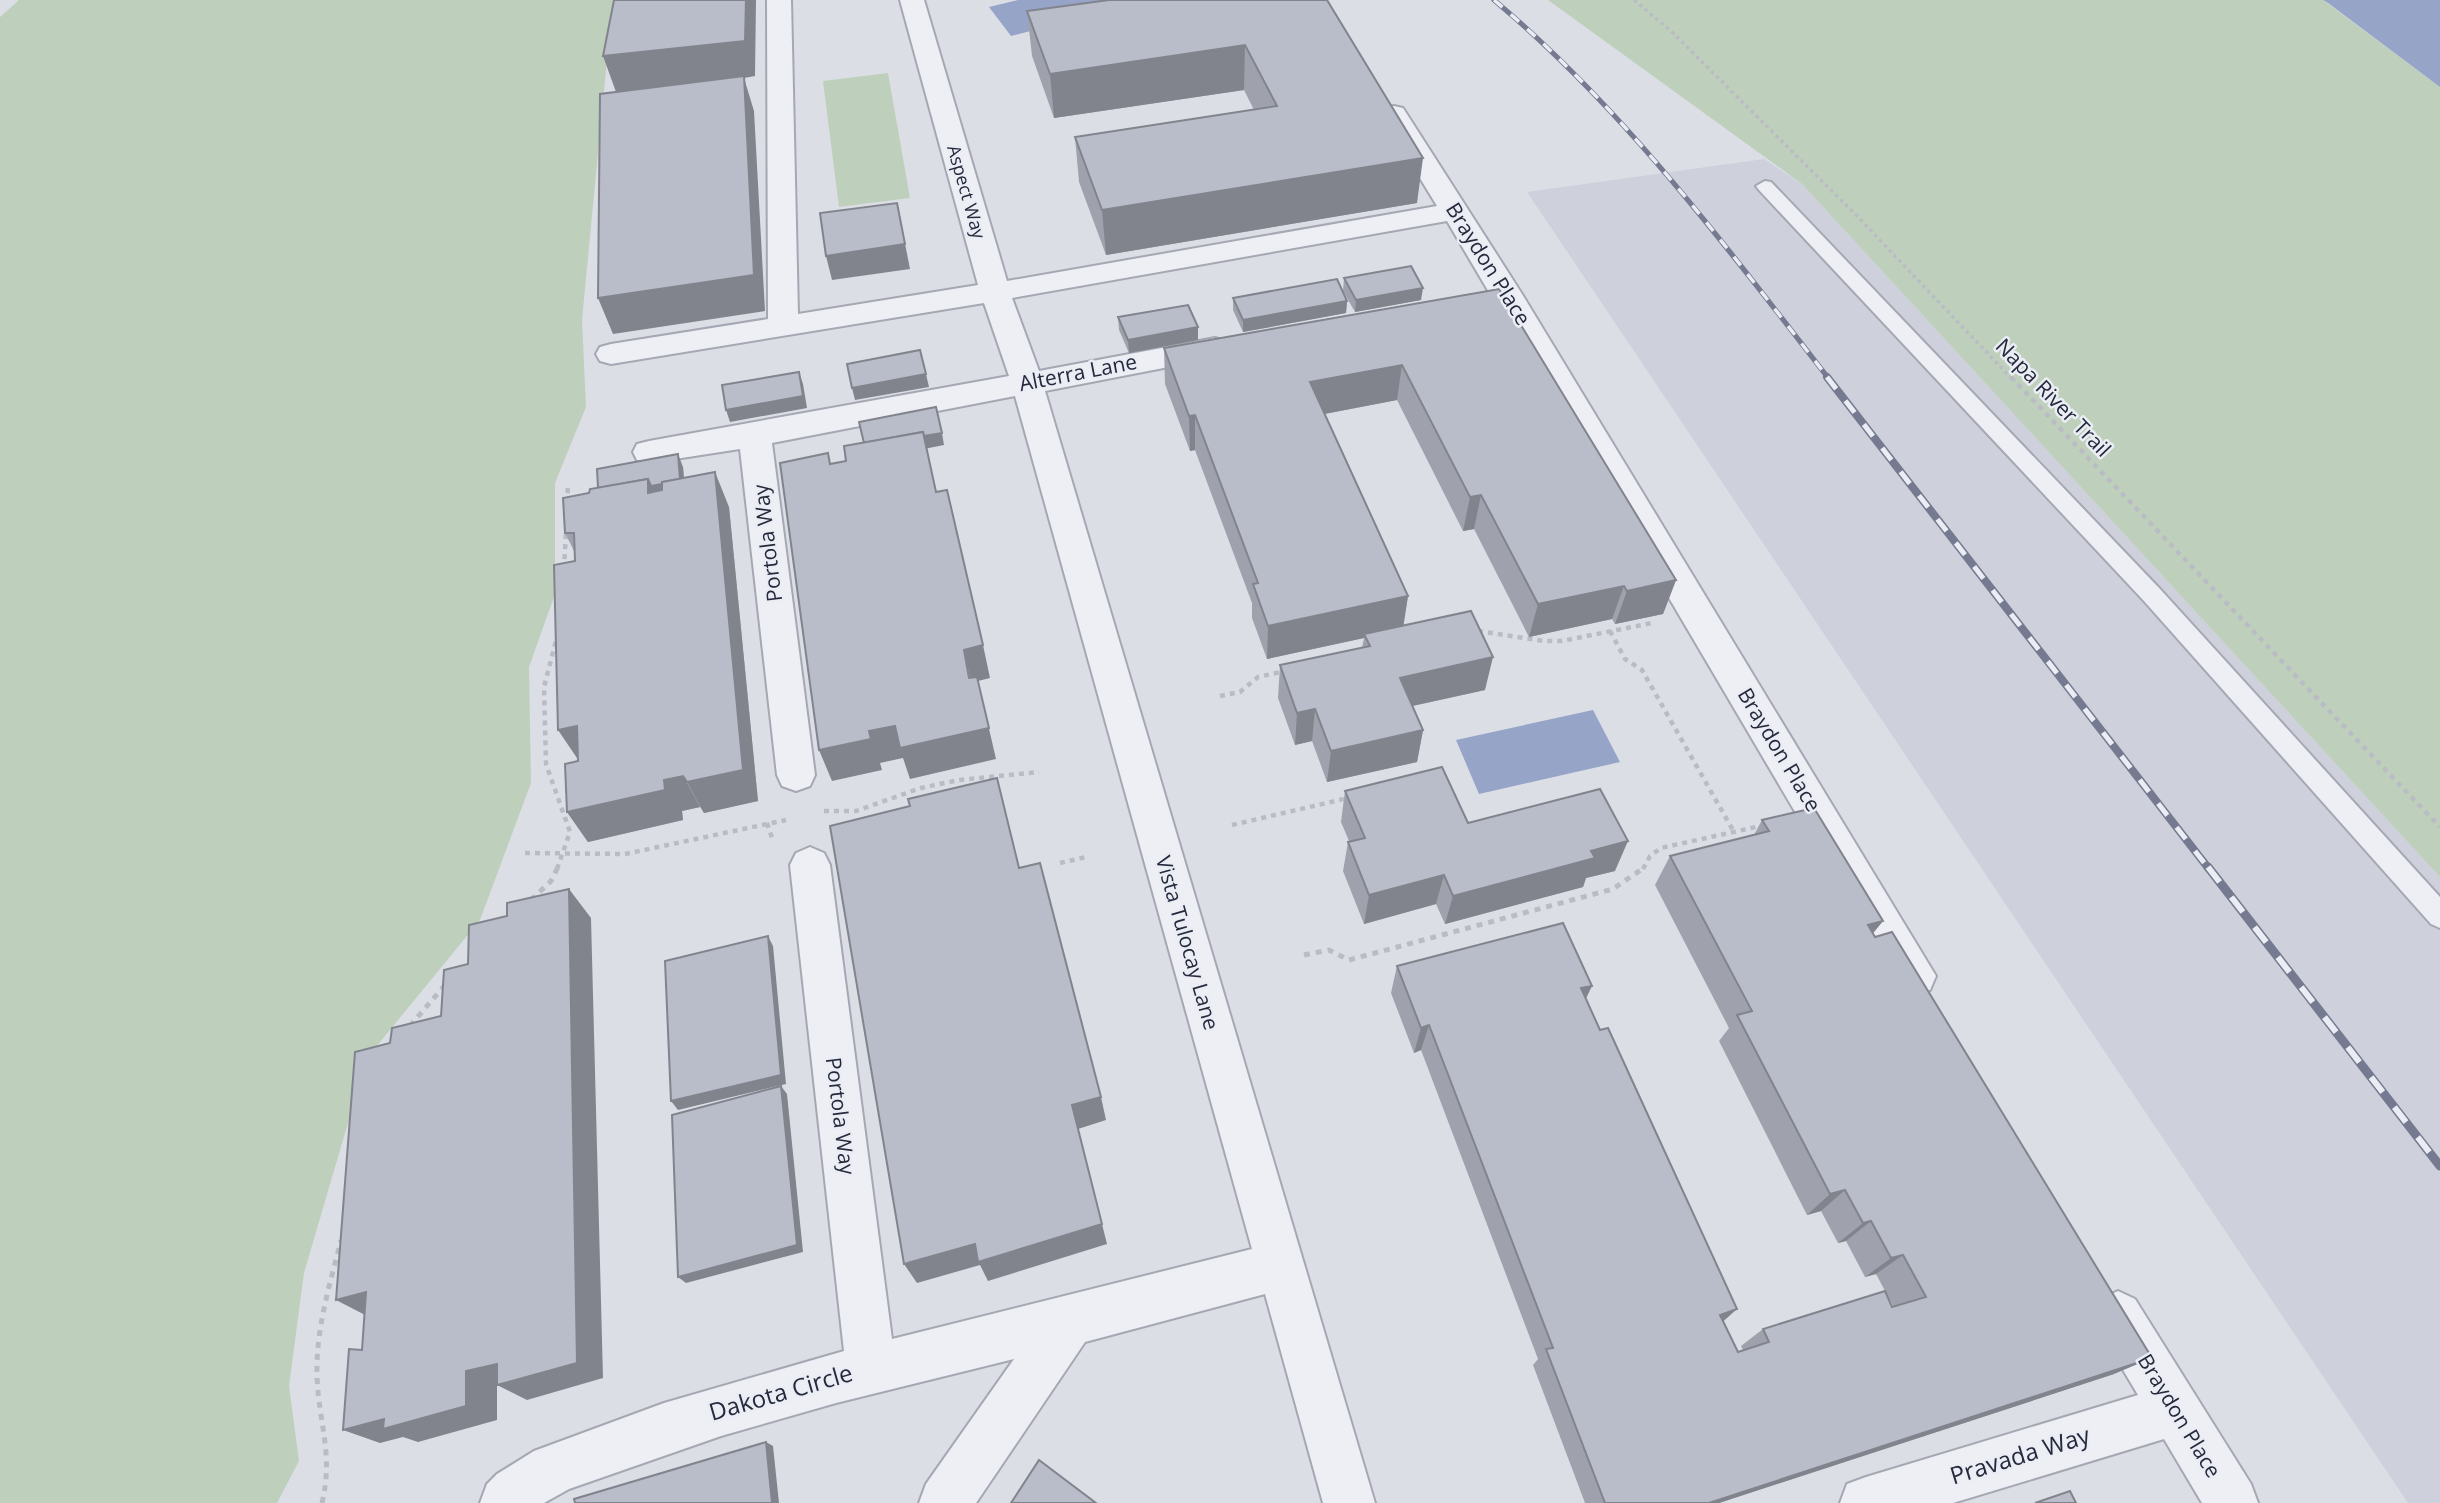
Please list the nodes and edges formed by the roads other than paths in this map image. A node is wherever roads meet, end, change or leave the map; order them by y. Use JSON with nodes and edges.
{"nodes":[{"id":1,"x":779,"y":0,"type":"edge"},
{"id":2,"x":912,"y":0,"type":"edge"},
{"id":3,"x":1374,"y":82,"type":"edge"},
{"id":4,"x":1765,"y":186,"type":"dead end"},
{"id":5,"x":1455,"y":211,"type":"junction"},
{"id":6,"x":995,"y":292,"type":"junction"},
{"id":7,"x":783,"y":328,"type":"junction"},
{"id":8,"x":1246,"y":342,"type":"edge"},
{"id":9,"x":611,"y":354,"type":"dead end"},
{"id":10,"x":1027,"y":382,"type":"junction"},
{"id":11,"x":755,"y":435,"type":"junction"},
{"id":12,"x":649,"y":452,"type":"dead end"},
{"id":13,"x":796,"y":775,"type":"dead end"},
{"id":14,"x":810,"y":865,"type":"dead end"},
{"id":15,"x":2440,"y":915,"type":"edge"},
{"id":16,"x":1931,"y":1004,"type":"edge"},
{"id":17,"x":1280,"y":1266,"type":"junction"},
{"id":18,"x":2103,"y":1290,"type":"edge"},
{"id":19,"x":1071,"y":1321,"type":"junction"},
{"id":20,"x":871,"y":1367,"type":"junction"},
{"id":21,"x":2174,"y":1410,"type":"junction"},
{"id":22,"x":506,"y":1503,"type":"edge"},
{"id":23,"x":945,"y":1503,"type":"edge"},
{"id":24,"x":1349,"y":1503,"type":"edge"},
{"id":25,"x":1866,"y":1503,"type":"edge"},
{"id":26,"x":2232,"y":1503,"type":"edge"}],
"edges":[{"from":1,"to":7,"type":"street"},
{"from":2,"to":6,"type":"street","name":"Aspect Way"},
{"from":3,"to":5,"type":"street","name":"Braydon Place"},
{"from":4,"to":15,"type":"lane"},
{"from":5,"to":6,"type":"street"},
{"from":5,"to":16,"type":"street","name":"Braydon Place"},
{"from":6,"to":7,"type":"street"},
{"from":6,"to":10,"type":"street","name":"Aspect Way"},
{"from":7,"to":9,"type":"street"},
{"from":8,"to":10,"type":"street","name":"Alterra Lane"},
{"from":10,"to":11,"type":"street","name":"Alterra Lane"},
{"from":10,"to":17,"type":"street","name":"Vista Tulocay Lane"},
{"from":11,"to":12,"type":"street","name":"Alterra Lane"},
{"from":11,"to":13,"type":"street","name":"Portola Way"},
{"from":14,"to":20,"type":"street","name":"Portola Way"},
{"from":17,"to":19,"type":"street","name":"Dakota Circle"},
{"from":17,"to":24,"type":"street","name":"Vista Tulocay Lane"},
{"from":18,"to":21,"type":"street","name":"Braydon Place"},
{"from":19,"to":20,"type":"street","name":"Dakota Circle"},
{"from":19,"to":23,"type":"street"},
{"from":20,"to":22,"type":"street","name":"Dakota Circle"},
{"from":21,"to":25,"type":"street","name":"Pravada Way"},
{"from":21,"to":26,"type":"street","name":"Braydon Place"}]}
